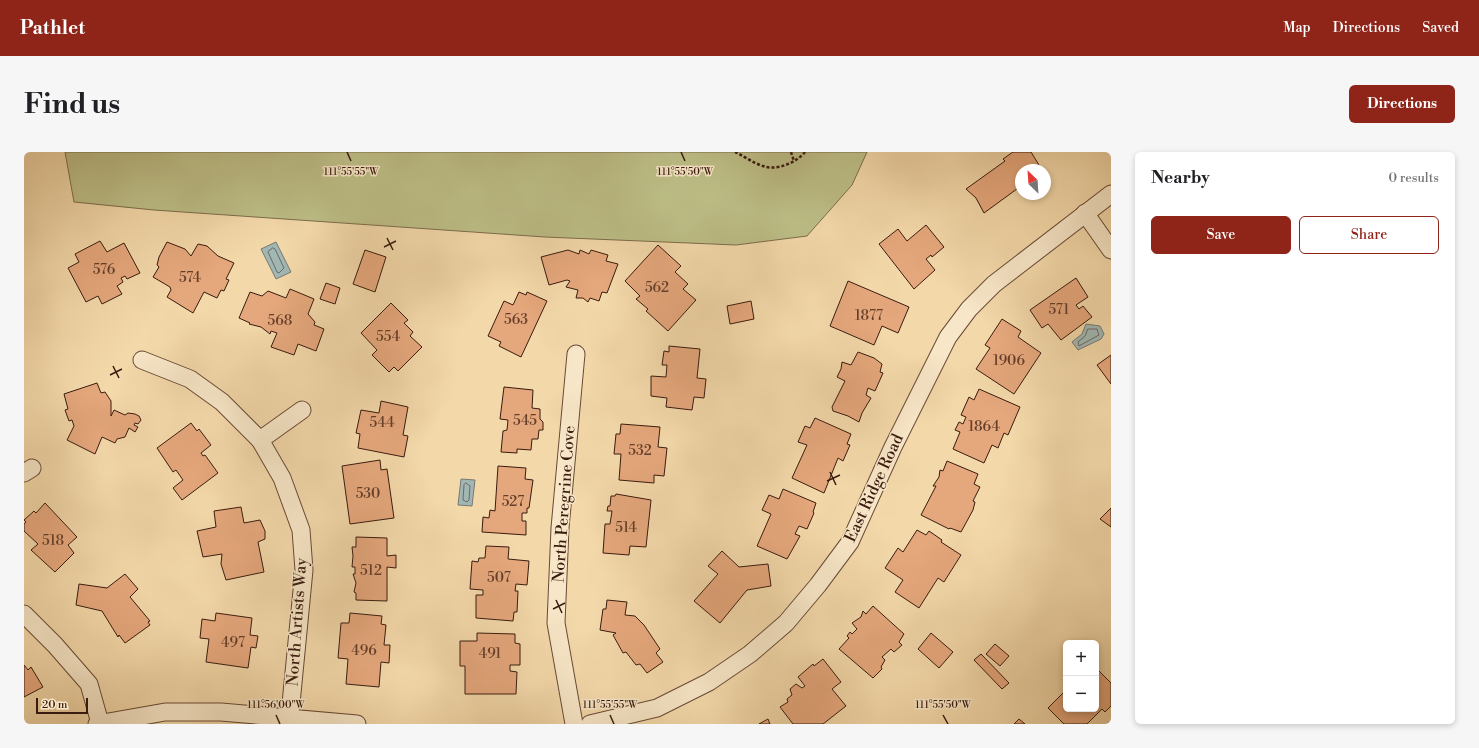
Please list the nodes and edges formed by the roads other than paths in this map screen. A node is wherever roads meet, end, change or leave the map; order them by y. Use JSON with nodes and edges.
{"nodes":[{"id":1,"x":1111,"y":194,"type":"edge"},
{"id":2,"x":1085,"y":213,"type":"junction"},
{"id":3,"x":1111,"y":250,"type":"edge"},
{"id":4,"x":576,"y":354,"type":"dead end"},
{"id":5,"x":142,"y":360,"type":"dead end"},
{"id":6,"x":302,"y":410,"type":"dead end"},
{"id":7,"x":260,"y":440,"type":"junction"},
{"id":8,"x":24,"y":614,"type":"edge"},
{"id":9,"x":290,"y":720,"type":"edge"},
{"id":10,"x":98,"y":723,"type":"edge"},
{"id":11,"x":357,"y":724,"type":"edge"},
{"id":12,"x":574,"y":724,"type":"edge"},
{"id":13,"x":590,"y":724,"type":"edge"}],
"edges":[{"from":1,"to":2,"type":"street","name":"East Ridge Road"},
{"from":2,"to":3,"type":"street"},
{"from":2,"to":13,"type":"street","name":"East Ridge Road"},
{"from":4,"to":12,"type":"street","name":"North Peregrine Cove"},
{"from":5,"to":7,"type":"street","name":"North Artists Way"},
{"from":6,"to":7,"type":"street"},
{"from":7,"to":9,"type":"street","name":"North Artists Way"},
{"from":8,"to":10,"type":"street"},
{"from":9,"to":10,"type":"street"},
{"from":9,"to":11,"type":"street"}]}
